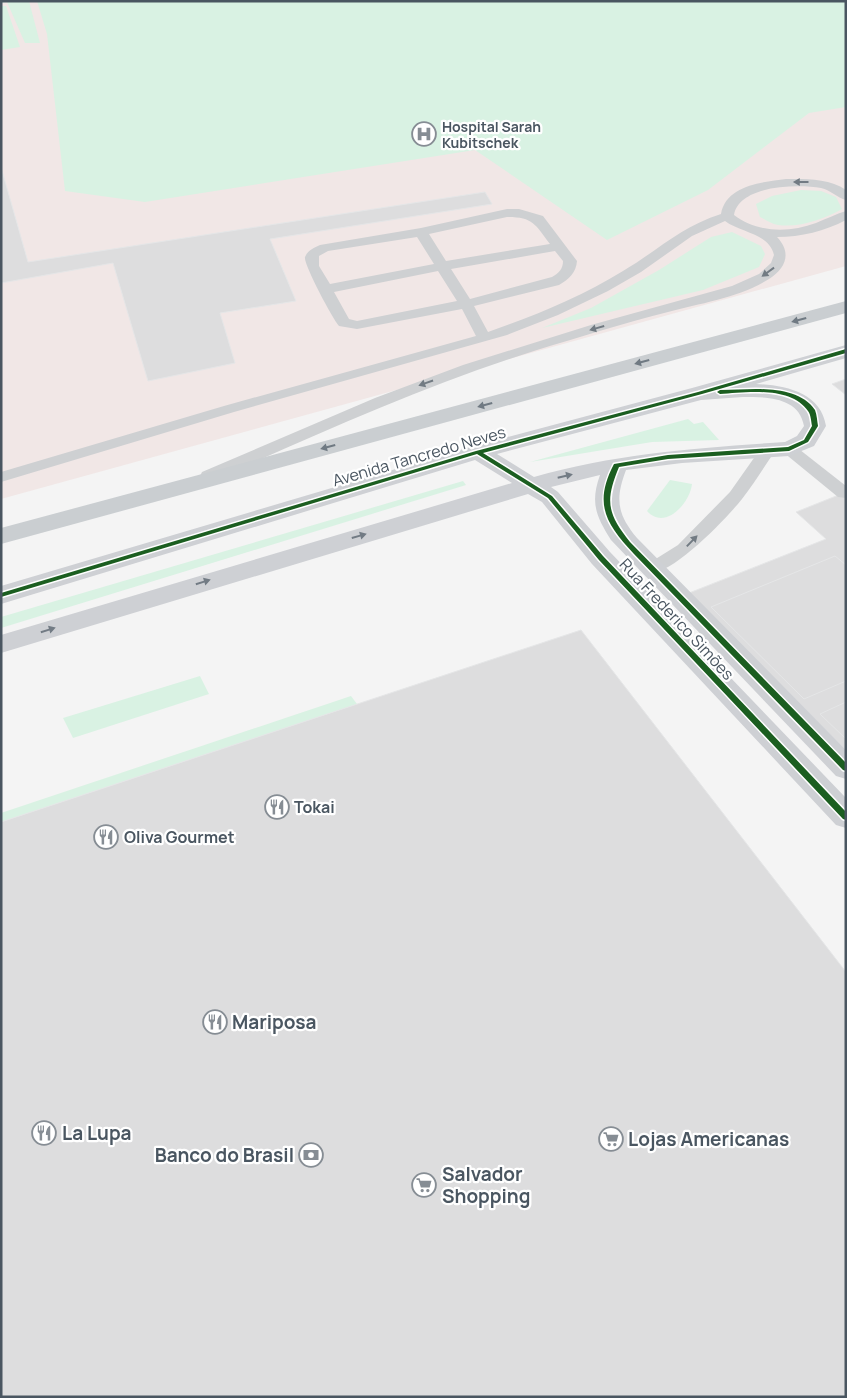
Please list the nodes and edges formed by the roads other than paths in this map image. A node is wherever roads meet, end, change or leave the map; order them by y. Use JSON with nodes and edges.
{"nodes":[{"id":1,"x":846,"y":196,"type":"edge"},
{"id":2,"x":727,"y":216,"type":"junction"},
{"id":3,"x":845,"y":216,"type":"edge"},
{"id":4,"x":421,"y":232,"type":"junction"},
{"id":5,"x":766,"y":235,"type":"junction"},
{"id":6,"x":559,"y":246,"type":"junction"},
{"id":7,"x":442,"y":266,"type":"junction"},
{"id":8,"x":326,"y":289,"type":"junction"},
{"id":9,"x":466,"y":304,"type":"junction"},
{"id":10,"x":846,"y":307,"type":"edge"},
{"id":11,"x":484,"y":338,"type":"junction"},
{"id":12,"x":846,"y":351,"type":"edge"},
{"id":13,"x":700,"y":393,"type":"junction"},
{"id":14,"x":778,"y":450,"type":"junction"},
{"id":15,"x":478,"y":452,"type":"junction"},
{"id":16,"x":616,"y":465,"type":"junction"},
{"id":17,"x":1,"y":477,"type":"edge"},
{"id":18,"x":532,"y":484,"type":"junction"},
{"id":19,"x":184,"y":486,"type":"junction"},
{"id":20,"x":844,"y":492,"type":"dead end"},
{"id":21,"x":1,"y":536,"type":"edge"},
{"id":22,"x":652,"y":570,"type":"junction"},
{"id":23,"x":1,"y":595,"type":"edge"},
{"id":24,"x":1,"y":644,"type":"edge"},
{"id":25,"x":755,"y":722,"type":"junction"},
{"id":26,"x":846,"y":768,"type":"edge"},
{"id":27,"x":846,"y":781,"type":"edge"},
{"id":28,"x":846,"y":817,"type":"edge"}],
"edges":[{"from":1,"to":2,"type":"lane","one_way":true},
{"from":2,"to":5,"type":"lane"},
{"from":2,"to":11,"type":"lane"},
{"from":3,"to":5,"type":"lane"},
{"from":4,"to":6,"type":"lane"},
{"from":4,"to":7,"type":"lane"},
{"from":4,"to":8,"type":"lane"},
{"from":5,"to":19,"type":"lane","one_way":true},
{"from":6,"to":7,"type":"lane"},
{"from":6,"to":9,"type":"lane"},
{"from":7,"to":8,"type":"lane"},
{"from":7,"to":9,"type":"lane"},
{"from":8,"to":9,"type":"lane"},
{"from":9,"to":11,"type":"lane"},
{"from":10,"to":19,"type":"main road","name":"Avenida Tancredo Neves","one_way":true},
{"from":11,"to":17,"type":"lane"},
{"from":12,"to":13,"type":"street","name":"Avenida Tancredo Neves"},
{"from":13,"to":14,"type":"street"},
{"from":13,"to":15,"type":"street","name":"Avenida Tancredo Neves"},
{"from":14,"to":16,"type":"street"},
{"from":14,"to":20,"type":"lane"},
{"from":22,"to":14,"type":"lane","one_way":true},
{"from":15,"to":18,"type":"street","name":"Rua Frederico Simões"},
{"from":15,"to":23,"type":"street","name":"Avenida Tancredo Neves"},
{"from":18,"to":16,"type":"street","one_way":true},
{"from":16,"to":22,"type":"street","name":"Rua Frederico Simões"},
{"from":24,"to":18,"type":"street","one_way":true},
{"from":18,"to":25,"type":"street","name":"Rua Frederico Simões"},
{"from":19,"to":21,"type":"main road","name":"Avenida Tancredo Neves"},
{"from":22,"to":26,"type":"street","name":"Rua Frederico Simões"},
{"from":25,"to":27,"type":"street"},
{"from":25,"to":28,"type":"street","name":"Rua Frederico Simões"}]}
